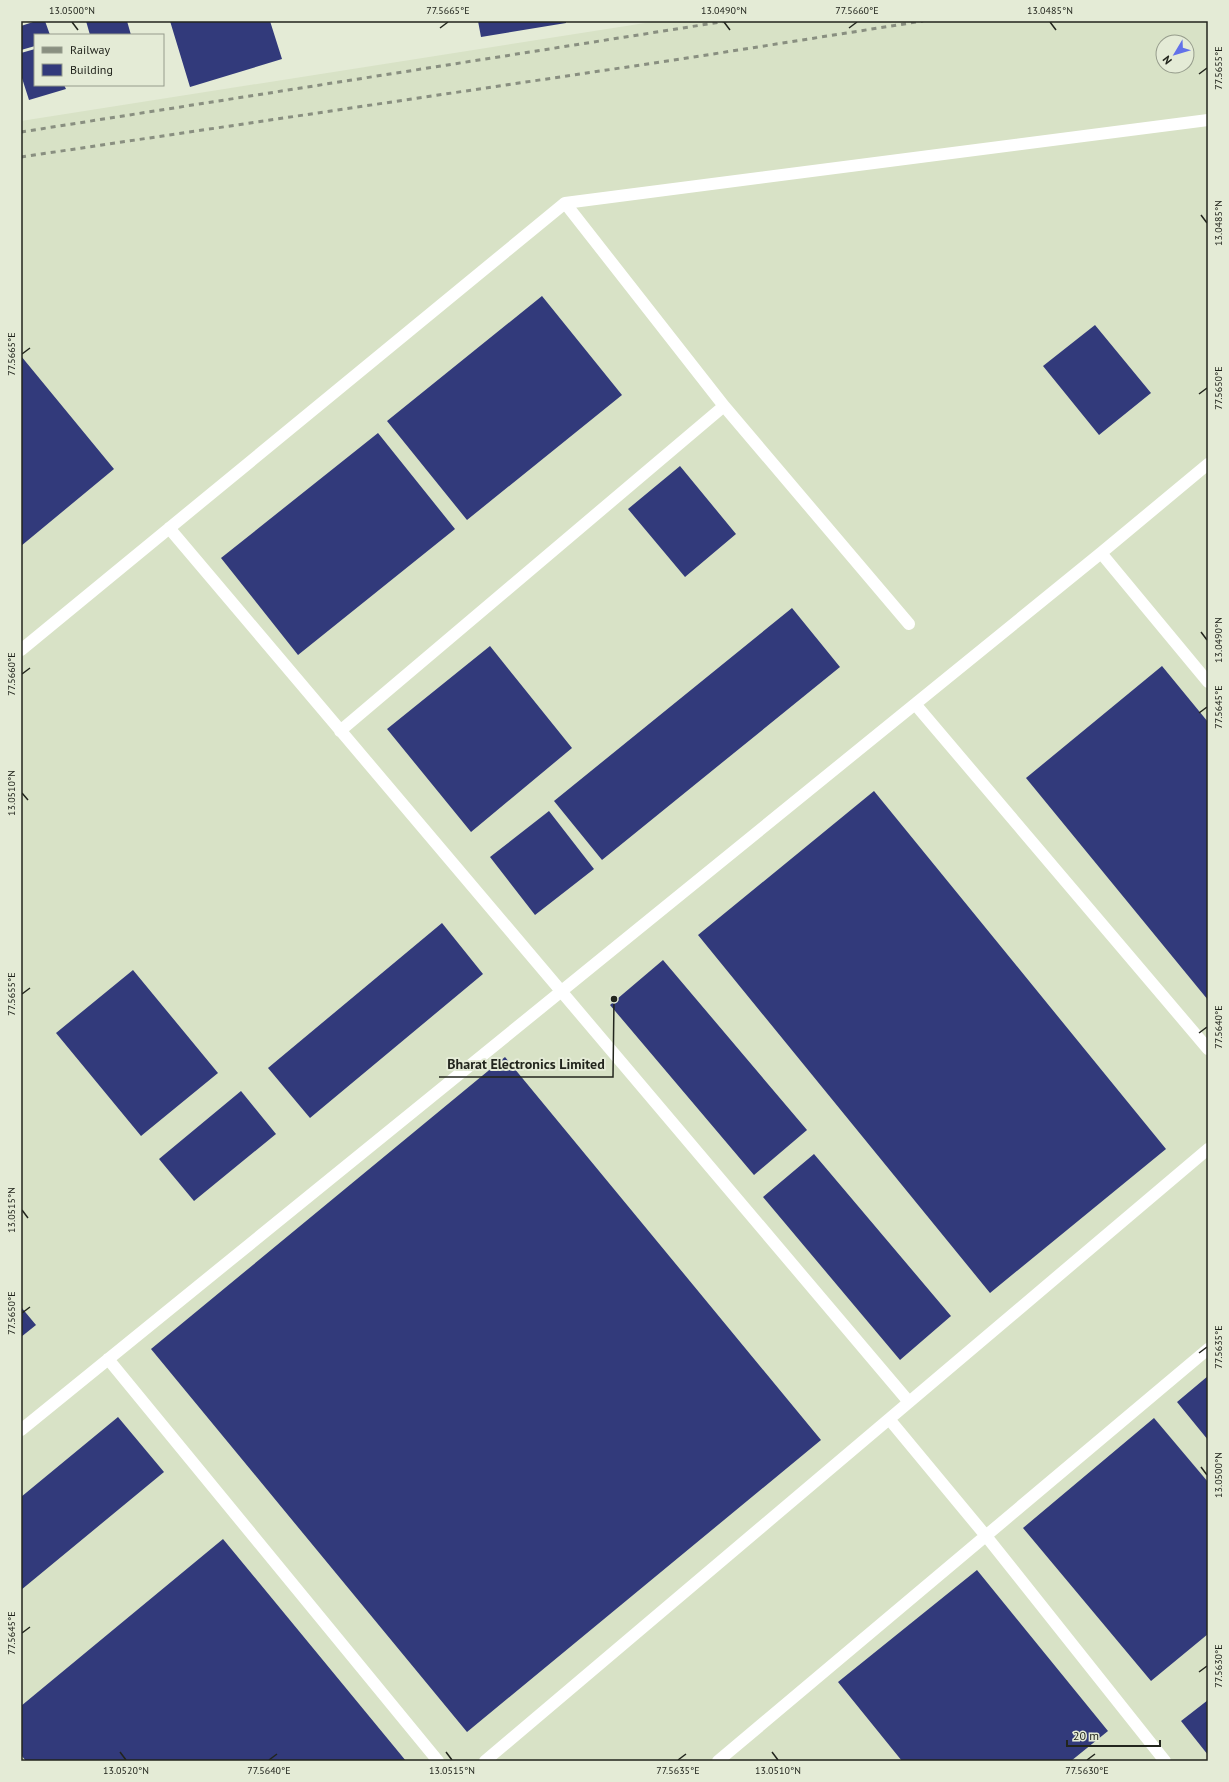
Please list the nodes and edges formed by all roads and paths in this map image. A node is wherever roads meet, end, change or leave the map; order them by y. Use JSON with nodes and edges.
{"nodes":[{"id":1,"x":1208,"y":120,"type":"edge"},
{"id":2,"x":565,"y":203,"type":"junction"},
{"id":3,"x":724,"y":406,"type":"junction"},
{"id":4,"x":1208,"y":464,"type":"edge"},
{"id":5,"x":169,"y":528,"type":"junction"},
{"id":6,"x":1101,"y":553,"type":"junction"},
{"id":7,"x":909,"y":624,"type":"dead end"},
{"id":8,"x":21,"y":650,"type":"edge"},
{"id":9,"x":1208,"y":682,"type":"edge"},
{"id":10,"x":915,"y":704,"type":"junction"},
{"id":11,"x":340,"y":731,"type":"junction"},
{"id":12,"x":561,"y":992,"type":"junction"},
{"id":13,"x":1208,"y":1049,"type":"edge"},
{"id":14,"x":1208,"y":1149,"type":"edge"},
{"id":15,"x":1208,"y":1349,"type":"edge"},
{"id":16,"x":108,"y":1359,"type":"junction"},
{"id":17,"x":909,"y":1402,"type":"junction"},
{"id":18,"x":889,"y":1419,"type":"junction"},
{"id":19,"x":21,"y":1430,"type":"edge"},
{"id":20,"x":986,"y":1536,"type":"junction"},
{"id":21,"x":438,"y":1761,"type":"edge"},
{"id":22,"x":484,"y":1761,"type":"edge"},
{"id":23,"x":718,"y":1761,"type":"edge"},
{"id":24,"x":1165,"y":1761,"type":"edge"}],
"edges":[{"from":1,"to":2,"type":"lane"},
{"from":2,"to":3,"type":"lane"},
{"from":2,"to":5,"type":"lane"},
{"from":3,"to":7,"type":"lane"},
{"from":3,"to":11,"type":"lane"},
{"from":4,"to":6,"type":"lane"},
{"from":5,"to":8,"type":"lane"},
{"from":5,"to":11,"type":"lane"},
{"from":6,"to":9,"type":"lane"},
{"from":6,"to":10,"type":"lane"},
{"from":10,"to":12,"type":"lane"},
{"from":10,"to":13,"type":"lane"},
{"from":11,"to":12,"type":"lane"},
{"from":12,"to":16,"type":"lane"},
{"from":12,"to":17,"type":"lane"},
{"from":14,"to":17,"type":"lane"},
{"from":15,"to":20,"type":"lane"},
{"from":16,"to":19,"type":"lane"},
{"from":16,"to":21,"type":"lane"},
{"from":17,"to":18,"type":"lane"},
{"from":18,"to":20,"type":"lane"},
{"from":18,"to":22,"type":"lane"},
{"from":20,"to":23,"type":"lane"},
{"from":20,"to":24,"type":"lane"}]}
